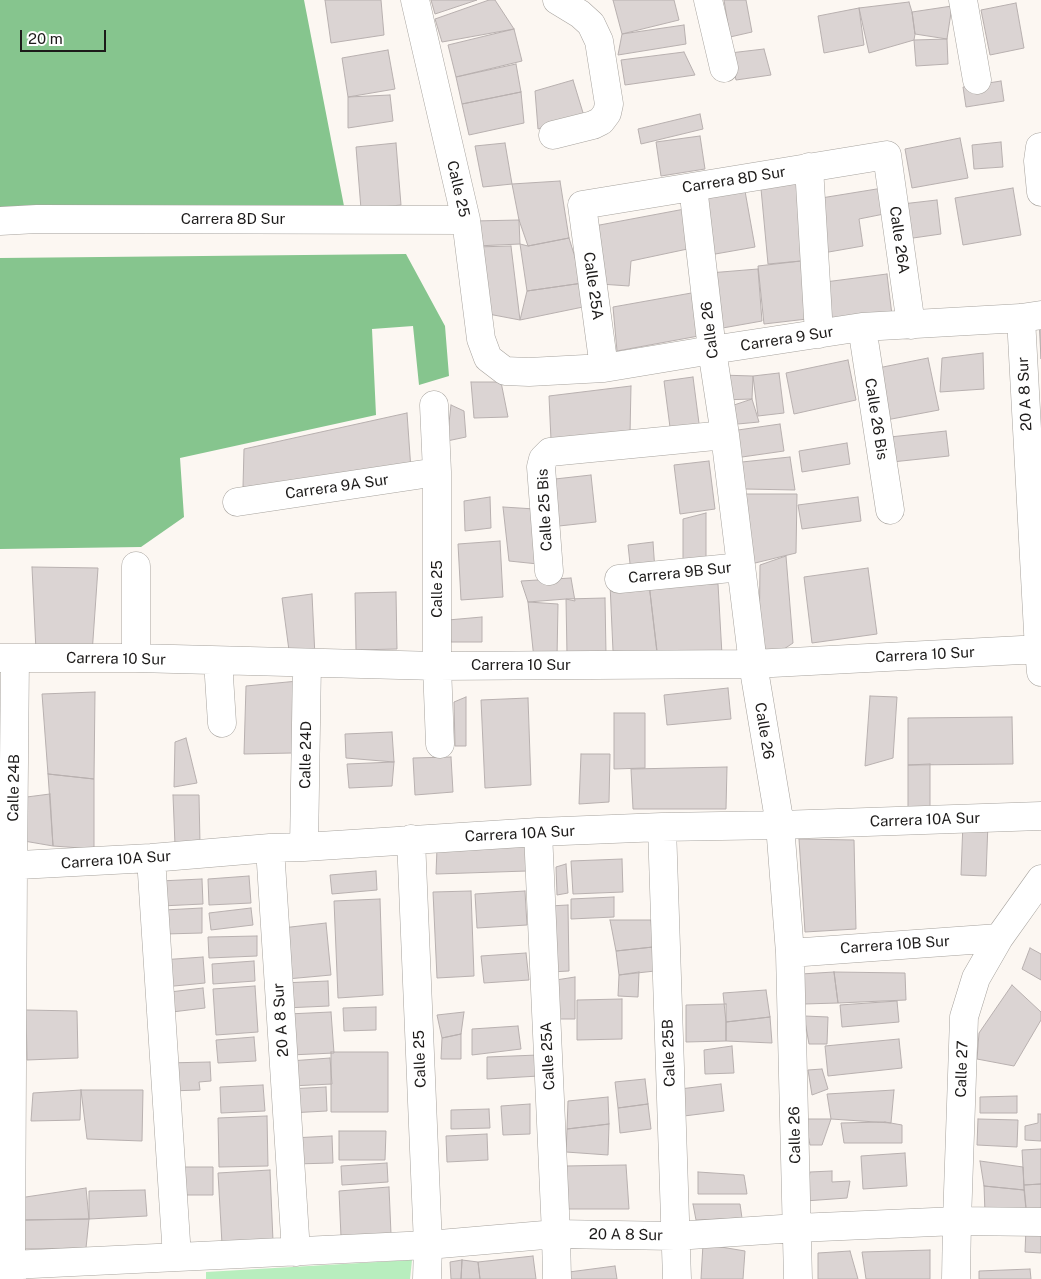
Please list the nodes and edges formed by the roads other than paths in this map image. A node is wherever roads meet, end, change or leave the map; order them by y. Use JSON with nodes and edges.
{"nodes":[{"id":1,"x":415,"y":0,"type":"edge"},
{"id":2,"x":557,"y":0,"type":"edge"},
{"id":3,"x":708,"y":0,"type":"edge"},
{"id":4,"x":963,"y":0,"type":"edge"},
{"id":5,"x":724,"y":68,"type":"dead end"},
{"id":6,"x":978,"y":80,"type":"dead end"},
{"id":7,"x":553,"y":135,"type":"dead end"},
{"id":8,"x":1040,"y":147,"type":"dead end"},
{"id":9,"x":887,"y":155,"type":"joint"},
{"id":10,"x":809,"y":168,"type":"junction"},
{"id":11,"x":693,"y":186,"type":"junction"},
{"id":12,"x":1041,"y":192,"type":"edge"},
{"id":13,"x":582,"y":205,"type":"joint"},
{"id":14,"x":466,"y":220,"type":"junction"},
{"id":15,"x":0,"y":221,"type":"edge"},
{"id":16,"x":1031,"y":317,"type":"edge"},
{"id":17,"x":911,"y":325,"type":"junction"},
{"id":18,"x":862,"y":327,"type":"junction"},
{"id":19,"x":819,"y":334,"type":"junction"},
{"id":20,"x":712,"y":350,"type":"junction"},
{"id":21,"x":604,"y":368,"type":"junction"},
{"id":22,"x":505,"y":371,"type":"joint"},
{"id":23,"x":434,"y":405,"type":"dead end"},
{"id":24,"x":725,"y":435,"type":"junction"},
{"id":25,"x":437,"y":472,"type":"junction"},
{"id":26,"x":237,"y":502,"type":"dead end"},
{"id":27,"x":890,"y":510,"type":"dead end"},
{"id":28,"x":136,"y":566,"type":"dead end"},
{"id":29,"x":741,"y":567,"type":"junction"},
{"id":30,"x":548,"y":570,"type":"dead end"},
{"id":31,"x":619,"y":580,"type":"dead end"},
{"id":32,"x":1040,"y":657,"type":"edge"},
{"id":33,"x":8,"y":658,"type":"edge"},
{"id":34,"x":136,"y":658,"type":"junction"},
{"id":35,"x":218,"y":661,"type":"junction"},
{"id":36,"x":307,"y":663,"type":"junction"},
{"id":37,"x":753,"y":664,"type":"junction"},
{"id":38,"x":437,"y":666,"type":"junction"},
{"id":39,"x":222,"y":723,"type":"dead end"},
{"id":40,"x":440,"y":744,"type":"dead end"},
{"id":41,"x":1041,"y":816,"type":"edge"},
{"id":42,"x":780,"y":825,"type":"junction"},
{"id":43,"x":662,"y":827,"type":"junction"},
{"id":44,"x":538,"y":832,"type":"junction"},
{"id":45,"x":412,"y":839,"type":"junction"},
{"id":46,"x":304,"y":847,"type":"junction"},
{"id":47,"x":270,"y":848,"type":"junction"},
{"id":48,"x":151,"y":858,"type":"junction"},
{"id":49,"x":6,"y":866,"type":"edge"},
{"id":50,"x":1041,"y":879,"type":"edge"},
{"id":51,"x":999,"y":938,"type":"junction"},
{"id":52,"x":790,"y":954,"type":"junction"},
{"id":53,"x":957,"y":1221,"type":"junction"},
{"id":54,"x":1041,"y":1222,"type":"edge"},
{"id":55,"x":797,"y":1228,"type":"junction"},
{"id":56,"x":556,"y":1234,"type":"junction"},
{"id":57,"x":676,"y":1236,"type":"junction"},
{"id":58,"x":428,"y":1245,"type":"junction"},
{"id":59,"x":296,"y":1252,"type":"junction"},
{"id":60,"x":177,"y":1257,"type":"junction"},
{"id":61,"x":12,"y":1272,"type":"edge"},
{"id":62,"x":427,"y":1279,"type":"edge"},
{"id":63,"x":557,"y":1279,"type":"edge"},
{"id":64,"x":677,"y":1279,"type":"edge"},
{"id":65,"x":798,"y":1279,"type":"edge"},
{"id":66,"x":956,"y":1279,"type":"edge"}],
"edges":[{"from":1,"to":14,"type":"street","name":"Calle 25"},
{"from":2,"to":7,"type":"street"},
{"from":3,"to":5,"type":"street"},
{"from":4,"to":6,"type":"street"},
{"from":8,"to":12,"type":"street"},
{"from":9,"to":10,"type":"street","name":"Carrera 8D Sur"},
{"from":9,"to":17,"type":"street","name":"Calle 26A"},
{"from":10,"to":11,"type":"street","name":"Carrera 8D Sur"},
{"from":10,"to":19,"type":"street"},
{"from":11,"to":13,"type":"street","name":"Carrera 8D Sur"},
{"from":11,"to":20,"type":"street","name":"Calle 26"},
{"from":13,"to":21,"type":"street","name":"Calle 25A"},
{"from":14,"to":15,"type":"street","name":"Carrera 8D Sur"},
{"from":14,"to":22,"type":"street","name":"Calle 25"},
{"from":16,"to":17,"type":"street","name":"Carrera 9 Sur"},
{"from":16,"to":32,"type":"street","name":"20 A 8 Sur"},
{"from":17,"to":18,"type":"street","name":"Carrera 9 Sur"},
{"from":18,"to":19,"type":"street","name":"Carrera 9 Sur"},
{"from":18,"to":27,"type":"street","name":"Calle 26 Bis"},
{"from":19,"to":20,"type":"street","name":"Carrera 9 Sur"},
{"from":20,"to":21,"type":"street","name":"Carrera 9 Sur"},
{"from":20,"to":24,"type":"street","name":"Calle 26"},
{"from":21,"to":22,"type":"street","name":"Carrera 9 Sur"},
{"from":23,"to":25,"type":"street","name":"Calle 25"},
{"from":24,"to":29,"type":"street","name":"Calle 26"},
{"from":24,"to":30,"type":"street","name":"Calle 25 Bis"},
{"from":25,"to":26,"type":"street","name":"Carrera 9A Sur"},
{"from":25,"to":38,"type":"street","name":"Calle 25"},
{"from":28,"to":34,"type":"street"},
{"from":29,"to":31,"type":"street","name":"Carrera 9B Sur"},
{"from":29,"to":37,"type":"street","name":"Calle 26"},
{"from":32,"to":37,"type":"street","name":"Carrera 10 Sur"},
{"from":33,"to":34,"type":"street","name":"Carrera 10 Sur"},
{"from":33,"to":49,"type":"street","name":"Calle 24B"},
{"from":34,"to":35,"type":"street","name":"Carrera 10 Sur"},
{"from":35,"to":36,"type":"street","name":"Carrera 10 Sur"},
{"from":35,"to":39,"type":"street"},
{"from":36,"to":38,"type":"street","name":"Carrera 10 Sur"},
{"from":36,"to":46,"type":"street","name":"Calle 24D"},
{"from":37,"to":38,"type":"street","name":"Carrera 10 Sur"},
{"from":37,"to":42,"type":"street","name":"Calle 26"},
{"from":38,"to":40,"type":"street","name":"Calle 25"},
{"from":41,"to":42,"type":"street","name":"Carrera 10A Sur"},
{"from":42,"to":43,"type":"street","name":"Carrera 10A Sur"},
{"from":42,"to":52,"type":"street","name":"Calle 26"},
{"from":43,"to":44,"type":"street","name":"Carrera 10A Sur"},
{"from":43,"to":57,"type":"street","name":"Calle 25B"},
{"from":44,"to":45,"type":"street","name":"Carrera 10A Sur"},
{"from":44,"to":56,"type":"street","name":"Calle 25A"},
{"from":45,"to":46,"type":"street","name":"Carrera 10A Sur"},
{"from":45,"to":58,"type":"street","name":"Calle 25"},
{"from":46,"to":47,"type":"street","name":"Carrera 10A Sur"},
{"from":47,"to":48,"type":"street","name":"Carrera 10A Sur"},
{"from":47,"to":59,"type":"street","name":"20 A 8 Sur"},
{"from":48,"to":49,"type":"street","name":"Carrera 10A Sur"},
{"from":48,"to":60,"type":"street"},
{"from":49,"to":61,"type":"street","name":"Calle 24B"},
{"from":50,"to":51,"type":"street","name":"Calle 27"},
{"from":51,"to":52,"type":"street","name":"Carrera 10B Sur"},
{"from":51,"to":53,"type":"street","name":"Calle 27"},
{"from":52,"to":55,"type":"street","name":"Calle 26"},
{"from":53,"to":54,"type":"street","name":"20 A 8 Sur"},
{"from":53,"to":55,"type":"street","name":"20 A 8 Sur"},
{"from":53,"to":66,"type":"street","name":"Calle 27"},
{"from":55,"to":57,"type":"street","name":"20 A 8 Sur"},
{"from":55,"to":65,"type":"street","name":"Calle 26"},
{"from":56,"to":57,"type":"street","name":"20 A 8 Sur"},
{"from":56,"to":58,"type":"street","name":"20 A 8 Sur"},
{"from":56,"to":63,"type":"street","name":"Calle 25A"},
{"from":57,"to":64,"type":"street","name":"Calle 25B"},
{"from":58,"to":59,"type":"street","name":"20 A 8 Sur"},
{"from":58,"to":62,"type":"street","name":"Calle 25"},
{"from":59,"to":60,"type":"street","name":"20 A 8 Sur"},
{"from":60,"to":61,"type":"street","name":"20 A 8 Sur"}]}
